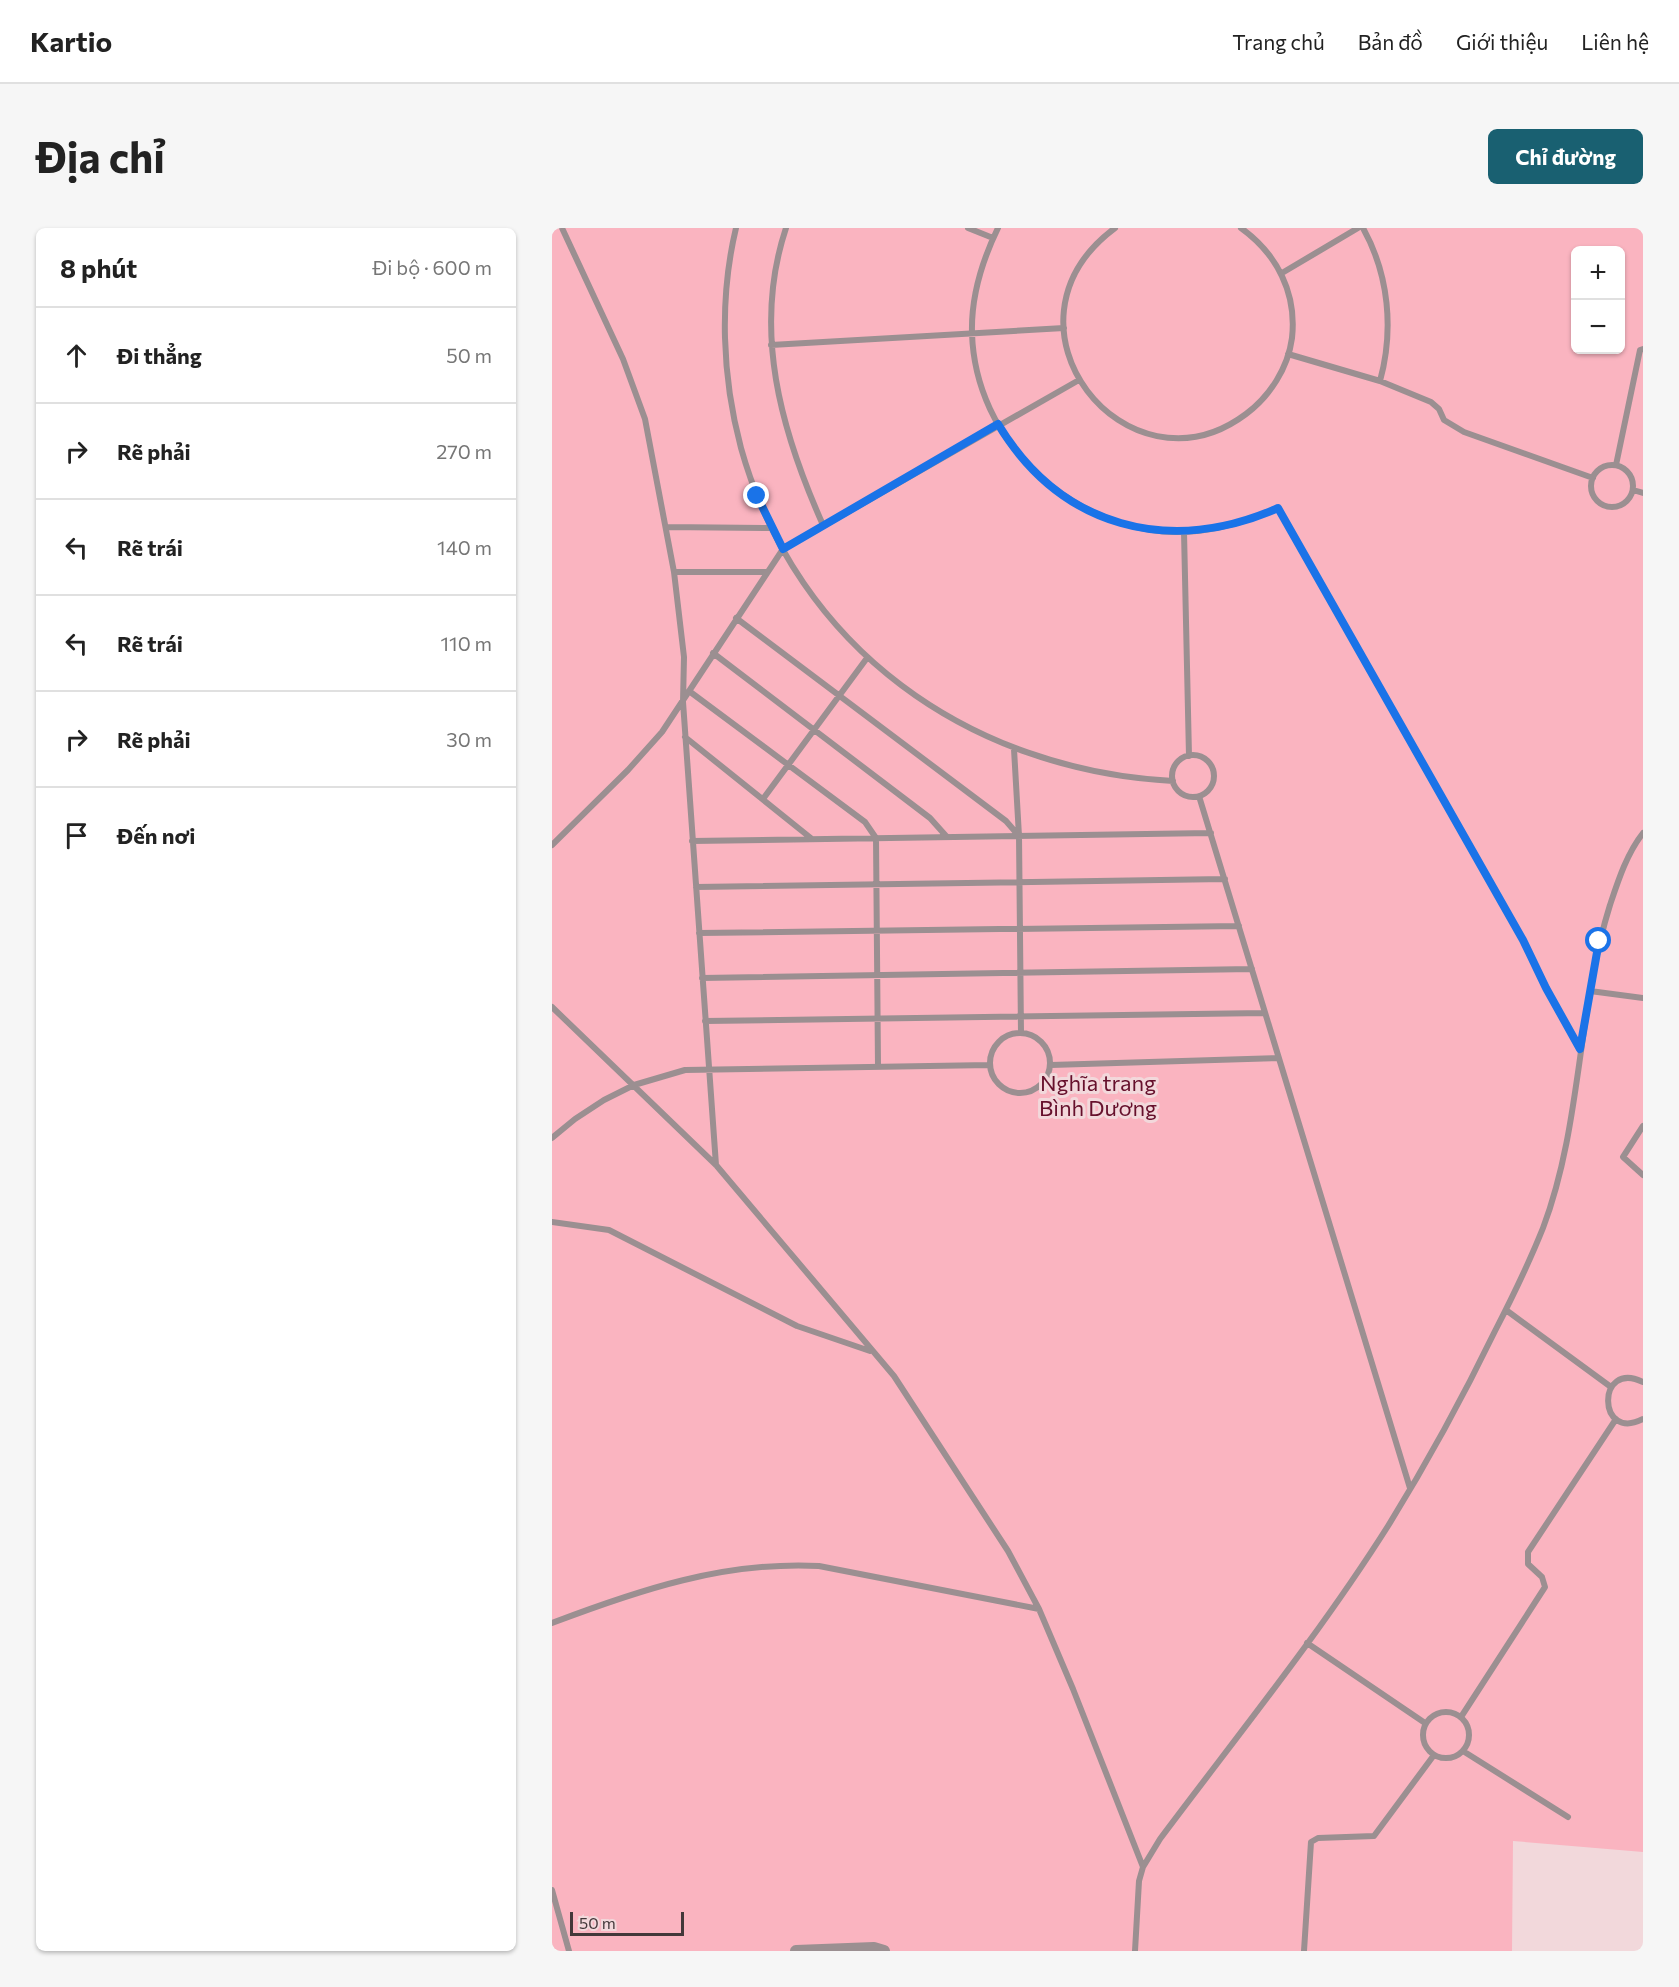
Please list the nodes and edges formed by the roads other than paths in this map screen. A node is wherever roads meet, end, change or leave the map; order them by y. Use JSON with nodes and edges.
{"nodes":[{"id":1,"x":562,"y":228,"type":"edge"},
{"id":2,"x":736,"y":228,"type":"edge"},
{"id":3,"x":786,"y":228,"type":"edge"},
{"id":4,"x":968,"y":228,"type":"edge"},
{"id":5,"x":998,"y":228,"type":"edge"},
{"id":6,"x":1115,"y":228,"type":"edge"},
{"id":7,"x":1241,"y":228,"type":"edge"},
{"id":8,"x":1358,"y":228,"type":"edge"},
{"id":9,"x":1363,"y":228,"type":"edge"},
{"id":10,"x":993,"y":238,"type":"junction"},
{"id":11,"x":1282,"y":273,"type":"junction"},
{"id":12,"x":1064,"y":328,"type":"junction"},
{"id":13,"x":972,"y":334,"type":"junction"},
{"id":14,"x":771,"y":345,"type":"junction"},
{"id":15,"x":1643,"y":349,"type":"edge"},
{"id":16,"x":1288,"y":354,"type":"junction"},
{"id":17,"x":1079,"y":380,"type":"junction"},
{"id":18,"x":1380,"y":381,"type":"junction"},
{"id":19,"x":998,"y":424,"type":"junction"},
{"id":20,"x":1616,"y":465,"type":"junction"},
{"id":21,"x":1593,"y":478,"type":"junction"},
{"id":22,"x":1633,"y":490,"type":"junction"},
{"id":23,"x":1643,"y":493,"type":"edge"},
{"id":24,"x":823,"y":525,"type":"junction"},
{"id":25,"x":666,"y":527,"type":"junction"},
{"id":26,"x":771,"y":528,"type":"junction"},
{"id":27,"x":1184,"y":532,"type":"junction"},
{"id":28,"x":783,"y":549,"type":"junction"},
{"id":29,"x":674,"y":572,"type":"junction"},
{"id":30,"x":766,"y":572,"type":"junction"},
{"id":31,"x":736,"y":618,"type":"junction"},
{"id":32,"x":713,"y":653,"type":"junction"},
{"id":33,"x":867,"y":658,"type":"junction"},
{"id":34,"x":689,"y":691,"type":"junction"},
{"id":35,"x":841,"y":696,"type":"junction"},
{"id":36,"x":682,"y":702,"type":"junction"},
{"id":37,"x":814,"y":730,"type":"junction"},
{"id":38,"x":685,"y":737,"type":"junction"},
{"id":39,"x":1014,"y":749,"type":"junction"},
{"id":40,"x":1189,"y":756,"type":"junction"},
{"id":41,"x":788,"y":765,"type":"junction"},
{"id":42,"x":1173,"y":781,"type":"junction"},
{"id":43,"x":1199,"y":796,"type":"junction"},
{"id":44,"x":763,"y":800,"type":"junction"},
{"id":45,"x":1211,"y":833,"type":"junction"},
{"id":46,"x":1643,"y":833,"type":"edge"},
{"id":47,"x":1019,"y":836,"type":"junction"},
{"id":48,"x":947,"y":837,"type":"junction"},
{"id":49,"x":876,"y":838,"type":"junction"},
{"id":50,"x":813,"y":839,"type":"junction"},
{"id":51,"x":692,"y":841,"type":"junction"},
{"id":52,"x":552,"y":844,"type":"edge"},
{"id":53,"x":1225,"y":879,"type":"junction"},
{"id":54,"x":1020,"y":882,"type":"junction"},
{"id":55,"x":877,"y":884,"type":"junction"},
{"id":56,"x":696,"y":887,"type":"junction"},
{"id":57,"x":1239,"y":926,"type":"junction"},
{"id":58,"x":1020,"y":929,"type":"junction"},
{"id":59,"x":877,"y":931,"type":"junction"},
{"id":60,"x":699,"y":933,"type":"junction"},
{"id":61,"x":1252,"y":969,"type":"junction"},
{"id":62,"x":1021,"y":972,"type":"junction"},
{"id":63,"x":877,"y":975,"type":"junction"},
{"id":64,"x":702,"y":978,"type":"junction"},
{"id":65,"x":1590,"y":991,"type":"junction"},
{"id":66,"x":1643,"y":999,"type":"edge"},
{"id":67,"x":552,"y":1007,"type":"edge"},
{"id":68,"x":1265,"y":1013,"type":"junction"},
{"id":69,"x":1021,"y":1017,"type":"junction"},
{"id":70,"x":878,"y":1019,"type":"junction"},
{"id":71,"x":705,"y":1021,"type":"junction"},
{"id":72,"x":1022,"y":1033,"type":"junction"},
{"id":73,"x":1580,"y":1049,"type":"junction"},
{"id":74,"x":1279,"y":1058,"type":"junction"},
{"id":75,"x":878,"y":1065,"type":"junction"},
{"id":76,"x":990,"y":1065,"type":"junction"},
{"id":77,"x":1051,"y":1065,"type":"junction"},
{"id":78,"x":709,"y":1069,"type":"junction"},
{"id":79,"x":634,"y":1084,"type":"junction"},
{"id":80,"x":1643,"y":1126,"type":"edge"},
{"id":81,"x":552,"y":1138,"type":"edge"},
{"id":82,"x":716,"y":1165,"type":"junction"},
{"id":83,"x":1643,"y":1175,"type":"edge"},
{"id":84,"x":552,"y":1222,"type":"edge"},
{"id":85,"x":1506,"y":1310,"type":"junction"},
{"id":86,"x":870,"y":1351,"type":"junction"},
{"id":87,"x":1643,"y":1382,"type":"edge"},
{"id":88,"x":1611,"y":1388,"type":"junction"},
{"id":89,"x":1616,"y":1419,"type":"junction"},
{"id":90,"x":1643,"y":1419,"type":"edge"},
{"id":91,"x":1410,"y":1488,"type":"junction"},
{"id":92,"x":1038,"y":1609,"type":"junction"},
{"id":93,"x":552,"y":1623,"type":"edge"},
{"id":94,"x":1307,"y":1643,"type":"junction"},
{"id":95,"x":1461,"y":1717,"type":"junction"},
{"id":96,"x":1425,"y":1723,"type":"junction"},
{"id":97,"x":1463,"y":1751,"type":"junction"},
{"id":98,"x":1434,"y":1755,"type":"junction"},
{"id":99,"x":1568,"y":1817,"type":"dead end"},
{"id":100,"x":1143,"y":1867,"type":"junction"},
{"id":101,"x":552,"y":1890,"type":"edge"},
{"id":102,"x":569,"y":1951,"type":"edge"},
{"id":103,"x":797,"y":1951,"type":"edge"},
{"id":104,"x":884,"y":1951,"type":"edge"},
{"id":105,"x":1135,"y":1951,"type":"edge"},
{"id":106,"x":1304,"y":1951,"type":"edge"}],
"edges":[{"from":1,"to":25,"type":"lane"},
{"from":2,"to":26,"type":"lane"},
{"from":3,"to":14,"type":"lane"},
{"from":4,"to":10,"type":"lane"},
{"from":5,"to":10,"type":"lane"},
{"from":6,"to":12,"type":"lane"},
{"from":7,"to":11,"type":"lane"},
{"from":8,"to":11,"type":"lane"},
{"from":9,"to":18,"type":"lane"},
{"from":10,"to":13,"type":"lane"},
{"from":11,"to":16,"type":"lane"},
{"from":12,"to":13,"type":"lane"},
{"from":12,"to":17,"type":"lane"},
{"from":13,"to":14,"type":"lane"},
{"from":13,"to":19,"type":"lane"},
{"from":14,"to":24,"type":"lane"},
{"from":15,"to":20,"type":"lane"},
{"from":16,"to":17,"type":"lane"},
{"from":16,"to":18,"type":"lane"},
{"from":17,"to":19,"type":"lane"},
{"from":18,"to":21,"type":"lane"},
{"from":19,"to":24,"type":"lane"},
{"from":19,"to":27,"type":"lane"},
{"from":20,"to":21,"type":"lane"},
{"from":20,"to":22,"type":"lane"},
{"from":21,"to":22,"type":"lane"},
{"from":22,"to":23,"type":"lane"},
{"from":24,"to":28,"type":"lane"},
{"from":25,"to":26,"type":"lane"},
{"from":25,"to":29,"type":"lane"},
{"from":26,"to":28,"type":"lane"},
{"from":27,"to":40,"type":"lane"},
{"from":27,"to":73,"type":"lane"},
{"from":28,"to":30,"type":"lane"},
{"from":28,"to":33,"type":"lane"},
{"from":29,"to":30,"type":"lane"},
{"from":29,"to":36,"type":"lane"},
{"from":30,"to":31,"type":"lane"},
{"from":31,"to":32,"type":"lane"},
{"from":31,"to":35,"type":"lane"},
{"from":32,"to":34,"type":"lane"},
{"from":32,"to":37,"type":"lane"},
{"from":33,"to":35,"type":"lane"},
{"from":33,"to":39,"type":"lane"},
{"from":34,"to":36,"type":"lane"},
{"from":34,"to":41,"type":"lane"},
{"from":35,"to":37,"type":"lane"},
{"from":35,"to":47,"type":"lane"},
{"from":36,"to":38,"type":"lane"},
{"from":36,"to":52,"type":"lane"},
{"from":37,"to":41,"type":"lane"},
{"from":37,"to":48,"type":"lane"},
{"from":38,"to":44,"type":"lane"},
{"from":38,"to":51,"type":"lane"},
{"from":39,"to":42,"type":"lane"},
{"from":39,"to":47,"type":"lane"},
{"from":40,"to":42,"type":"lane"},
{"from":40,"to":43,"type":"lane"},
{"from":41,"to":44,"type":"lane"},
{"from":41,"to":49,"type":"lane"},
{"from":42,"to":43,"type":"lane"},
{"from":43,"to":45,"type":"lane"},
{"from":44,"to":50,"type":"lane"},
{"from":45,"to":47,"type":"lane"},
{"from":45,"to":53,"type":"lane"},
{"from":46,"to":65,"type":"lane"},
{"from":47,"to":48,"type":"lane"},
{"from":47,"to":54,"type":"lane"},
{"from":48,"to":49,"type":"lane"},
{"from":49,"to":50,"type":"lane"},
{"from":49,"to":55,"type":"lane"},
{"from":50,"to":51,"type":"lane"},
{"from":51,"to":56,"type":"lane"},
{"from":53,"to":54,"type":"lane"},
{"from":53,"to":57,"type":"lane"},
{"from":54,"to":55,"type":"lane"},
{"from":54,"to":58,"type":"lane"},
{"from":55,"to":56,"type":"lane"},
{"from":55,"to":59,"type":"lane"},
{"from":56,"to":60,"type":"lane"},
{"from":57,"to":58,"type":"lane"},
{"from":57,"to":61,"type":"lane"},
{"from":58,"to":59,"type":"lane"},
{"from":58,"to":62,"type":"lane"},
{"from":59,"to":60,"type":"lane"},
{"from":59,"to":63,"type":"lane"},
{"from":60,"to":64,"type":"lane"},
{"from":61,"to":62,"type":"lane"},
{"from":61,"to":68,"type":"lane"},
{"from":62,"to":63,"type":"lane"},
{"from":62,"to":69,"type":"lane"},
{"from":63,"to":64,"type":"lane"},
{"from":63,"to":70,"type":"lane"},
{"from":64,"to":71,"type":"lane"},
{"from":65,"to":66,"type":"lane"},
{"from":65,"to":73,"type":"lane"},
{"from":67,"to":79,"type":"lane"},
{"from":68,"to":69,"type":"lane"},
{"from":68,"to":74,"type":"lane"},
{"from":69,"to":70,"type":"lane"},
{"from":69,"to":72,"type":"lane"},
{"from":70,"to":71,"type":"lane"},
{"from":70,"to":75,"type":"lane"},
{"from":71,"to":78,"type":"lane"},
{"from":72,"to":76,"type":"lane"},
{"from":72,"to":77,"type":"lane"},
{"from":73,"to":85,"type":"lane"},
{"from":74,"to":77,"type":"lane"},
{"from":74,"to":91,"type":"lane"},
{"from":75,"to":76,"type":"lane"},
{"from":75,"to":78,"type":"lane"},
{"from":76,"to":77,"type":"lane"},
{"from":78,"to":79,"type":"lane"},
{"from":78,"to":82,"type":"lane"},
{"from":79,"to":81,"type":"lane"},
{"from":79,"to":82,"type":"lane"},
{"from":80,"to":83,"type":"lane"},
{"from":82,"to":86,"type":"lane"},
{"from":84,"to":86,"type":"lane"},
{"from":85,"to":88,"type":"lane"},
{"from":85,"to":91,"type":"lane"},
{"from":86,"to":92,"type":"lane"},
{"from":87,"to":88,"type":"lane"},
{"from":88,"to":89,"type":"lane"},
{"from":89,"to":90,"type":"lane"},
{"from":89,"to":95,"type":"lane"},
{"from":91,"to":94,"type":"lane"},
{"from":92,"to":93,"type":"lane"},
{"from":92,"to":100,"type":"lane"},
{"from":94,"to":96,"type":"lane"},
{"from":94,"to":100,"type":"lane"},
{"from":95,"to":96,"type":"lane"},
{"from":95,"to":97,"type":"lane"},
{"from":96,"to":98,"type":"lane"},
{"from":97,"to":98,"type":"lane"},
{"from":97,"to":99,"type":"lane"},
{"from":98,"to":106,"type":"lane"},
{"from":100,"to":105,"type":"lane"},
{"from":101,"to":102,"type":"lane"},
{"from":103,"to":104,"type":"street"}]}
